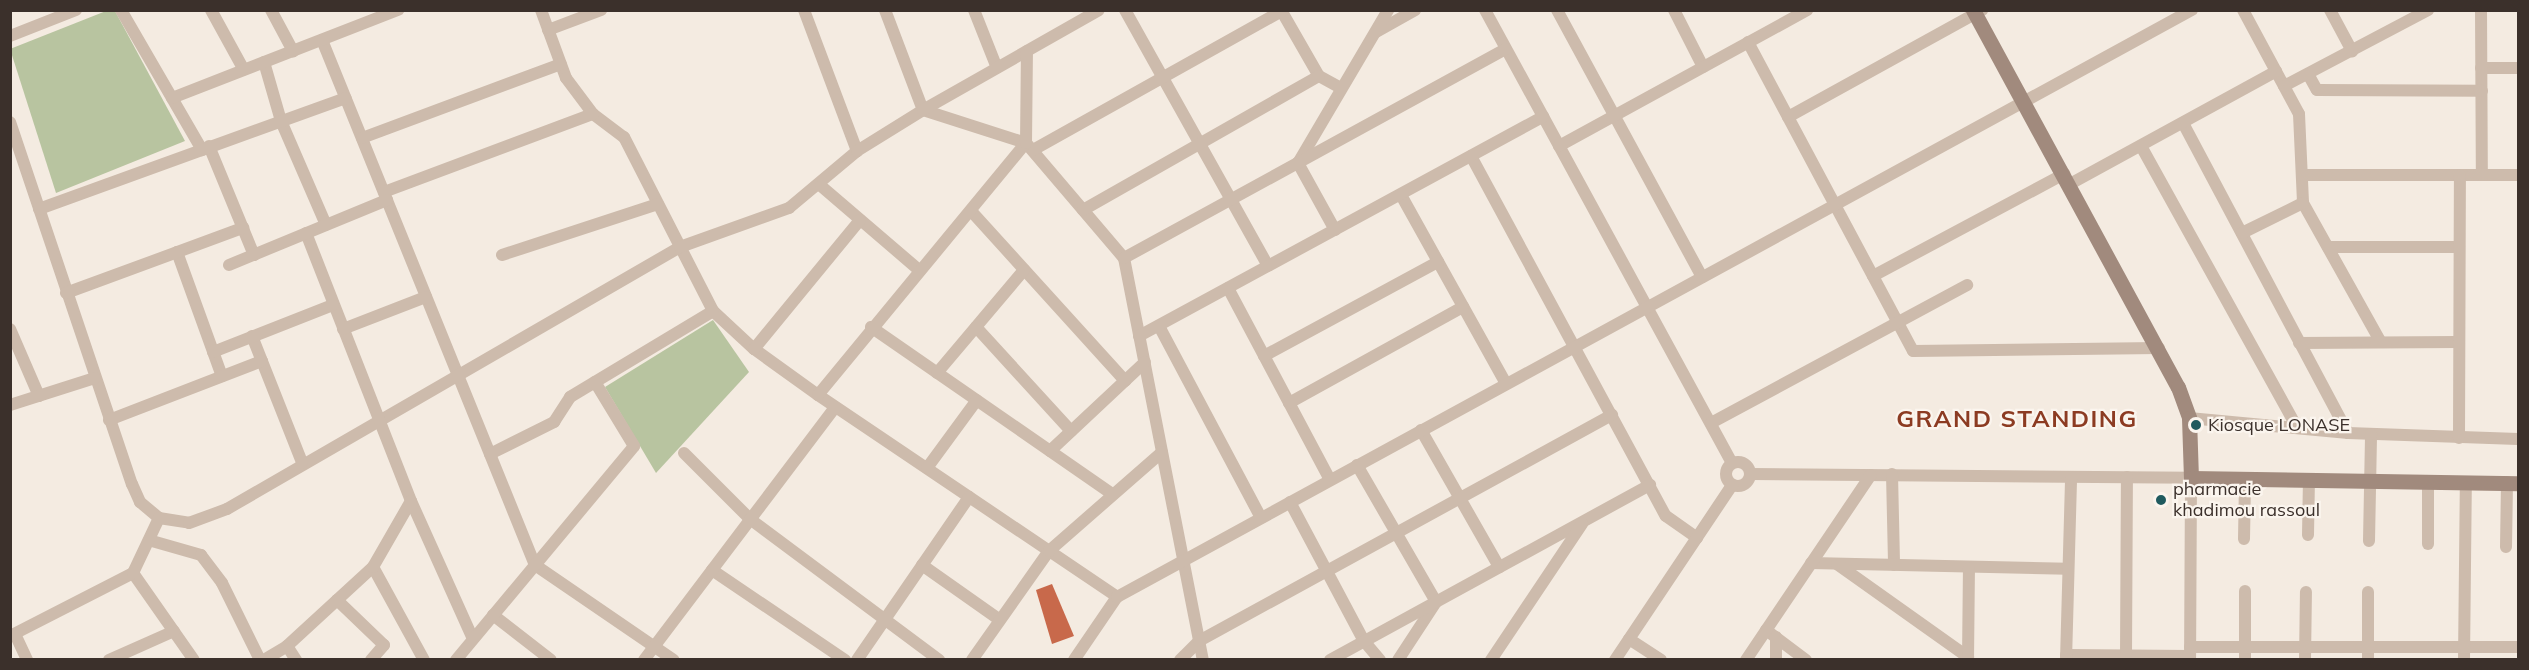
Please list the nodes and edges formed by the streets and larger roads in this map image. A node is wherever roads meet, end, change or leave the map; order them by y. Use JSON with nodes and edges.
{"nodes":[{"id":1,"x":76,"y":10,"type":"edge"},
{"id":2,"x":121,"y":10,"type":"edge"},
{"id":3,"x":211,"y":10,"type":"edge"},
{"id":4,"x":271,"y":10,"type":"edge"},
{"id":5,"x":398,"y":10,"type":"edge"},
{"id":6,"x":541,"y":10,"type":"edge"},
{"id":7,"x":601,"y":10,"type":"edge"},
{"id":8,"x":804,"y":10,"type":"edge"},
{"id":9,"x":885,"y":10,"type":"edge"},
{"id":10,"x":974,"y":10,"type":"edge"},
{"id":11,"x":1099,"y":10,"type":"edge"},
{"id":12,"x":1125,"y":10,"type":"edge"},
{"id":13,"x":1388,"y":10,"type":"edge"},
{"id":14,"x":1415,"y":10,"type":"edge"},
{"id":15,"x":1485,"y":10,"type":"edge"},
{"id":16,"x":1557,"y":10,"type":"edge"},
{"id":17,"x":1674,"y":10,"type":"edge"},
{"id":18,"x":1807,"y":10,"type":"edge"},
{"id":19,"x":2192,"y":10,"type":"edge"},
{"id":20,"x":2243,"y":10,"type":"edge"},
{"id":21,"x":2330,"y":10,"type":"edge"},
{"id":22,"x":2428,"y":10,"type":"edge"},
{"id":23,"x":2481,"y":10,"type":"edge"},
{"id":24,"x":1282,"y":11,"type":"edge"},
{"id":25,"x":1977,"y":12,"type":"edge"},
{"id":26,"x":1789,"y":15,"type":"edge"},
{"id":27,"x":548,"y":30,"type":"junction"},
{"id":28,"x":1372,"y":34,"type":"junction"},
{"id":29,"x":10,"y":36,"type":"edge"},
{"id":30,"x":322,"y":40,"type":"junction"},
{"id":31,"x":1748,"y":42,"type":"junction"},
{"id":32,"x":1506,"y":50,"type":"junction"},
{"id":33,"x":293,"y":51,"type":"junction"},
{"id":34,"x":1027,"y":51,"type":"junction"},
{"id":35,"x":2352,"y":51,"type":"junction"},
{"id":36,"x":264,"y":62,"type":"junction"},
{"id":37,"x":561,"y":63,"type":"junction"},
{"id":38,"x":1703,"y":67,"type":"junction"},
{"id":39,"x":997,"y":68,"type":"junction"},
{"id":40,"x":2481,"y":68,"type":"junction"},
{"id":41,"x":2518,"y":68,"type":"edge"},
{"id":42,"x":244,"y":70,"type":"junction"},
{"id":43,"x":2276,"y":71,"type":"junction"},
{"id":44,"x":2308,"y":74,"type":"junction"},
{"id":45,"x":1319,"y":76,"type":"junction"},
{"id":46,"x":1162,"y":78,"type":"junction"},
{"id":47,"x":2284,"y":86,"type":"junction"},
{"id":48,"x":1341,"y":88,"type":"junction"},
{"id":49,"x":2482,"y":91,"type":"junction"},
{"id":50,"x":172,"y":98,"type":"junction"},
{"id":51,"x":346,"y":98,"type":"junction"},
{"id":52,"x":2024,"y":102,"type":"junction"},
{"id":53,"x":923,"y":110,"type":"junction"},
{"id":54,"x":593,"y":114,"type":"junction"},
{"id":55,"x":1614,"y":116,"type":"junction"},
{"id":56,"x":1543,"y":117,"type":"junction"},
{"id":57,"x":1788,"y":117,"type":"junction"},
{"id":58,"x":281,"y":121,"type":"junction"},
{"id":59,"x":10,"y":122,"type":"edge"},
{"id":60,"x":2182,"y":123,"type":"junction"},
{"id":61,"x":362,"y":138,"type":"junction"},
{"id":62,"x":1199,"y":144,"type":"junction"},
{"id":63,"x":1559,"y":146,"type":"junction"},
{"id":64,"x":2141,"y":146,"type":"junction"},
{"id":65,"x":1030,"y":147,"type":"junction"},
{"id":66,"x":206,"y":148,"type":"junction"},
{"id":67,"x":857,"y":151,"type":"junction"},
{"id":68,"x":1471,"y":156,"type":"junction"},
{"id":69,"x":1298,"y":163,"type":"junction"},
{"id":70,"x":2302,"y":175,"type":"junction"},
{"id":71,"x":2460,"y":175,"type":"junction"},
{"id":72,"x":2482,"y":175,"type":"junction"},
{"id":73,"x":2518,"y":175,"type":"edge"},
{"id":74,"x":2067,"y":179,"type":"junction"},
{"id":75,"x":821,"y":186,"type":"junction"},
{"id":76,"x":1401,"y":195,"type":"junction"},
{"id":77,"x":386,"y":196,"type":"junction"},
{"id":78,"x":1231,"y":200,"type":"junction"},
{"id":79,"x":2303,"y":203,"type":"junction"},
{"id":80,"x":658,"y":204,"type":"junction"},
{"id":81,"x":1835,"y":205,"type":"junction"},
{"id":82,"x":39,"y":209,"type":"junction"},
{"id":83,"x":1083,"y":210,"type":"junction"},
{"id":84,"x":972,"y":212,"type":"junction"},
{"id":85,"x":860,"y":220,"type":"junction"},
{"id":86,"x":326,"y":225,"type":"junction"},
{"id":87,"x":243,"y":228,"type":"junction"},
{"id":88,"x":1335,"y":230,"type":"junction"},
{"id":89,"x":2242,"y":232,"type":"junction"},
{"id":90,"x":306,"y":233,"type":"junction"},
{"id":91,"x":680,"y":247,"type":"junction"},
{"id":92,"x":2328,"y":247,"type":"junction"},
{"id":93,"x":2459,"y":247,"type":"junction"},
{"id":94,"x":177,"y":252,"type":"junction"},
{"id":95,"x":254,"y":255,"type":"junction"},
{"id":96,"x":502,"y":255,"type":"dead end"},
{"id":97,"x":1124,"y":258,"type":"junction"},
{"id":98,"x":1438,"y":262,"type":"junction"},
{"id":99,"x":229,"y":265,"type":"dead end"},
{"id":100,"x":1268,"y":267,"type":"junction"},
{"id":101,"x":1024,"y":270,"type":"junction"},
{"id":102,"x":920,"y":271,"type":"junction"},
{"id":103,"x":1873,"y":276,"type":"junction"},
{"id":104,"x":1702,"y":278,"type":"junction"},
{"id":105,"x":1967,"y":285,"type":"dead end"},
{"id":106,"x":1228,"y":288,"type":"junction"},
{"id":107,"x":66,"y":292,"type":"junction"},
{"id":108,"x":426,"y":297,"type":"junction"},
{"id":109,"x":333,"y":304,"type":"junction"},
{"id":110,"x":1463,"y":307,"type":"junction"},
{"id":111,"x":1647,"y":307,"type":"junction"},
{"id":112,"x":713,"y":311,"type":"junction"},
{"id":113,"x":1897,"y":322,"type":"junction"},
{"id":114,"x":1160,"y":326,"type":"junction"},
{"id":115,"x":871,"y":327,"type":"junction"},
{"id":116,"x":976,"y":327,"type":"junction"},
{"id":117,"x":10,"y":329,"type":"edge"},
{"id":118,"x":343,"y":329,"type":"junction"},
{"id":119,"x":252,"y":336,"type":"junction"},
{"id":120,"x":1139,"y":336,"type":"junction"},
{"id":121,"x":2380,"y":341,"type":"junction"},
{"id":122,"x":2457,"y":342,"type":"junction"},
{"id":123,"x":2300,"y":343,"type":"junction"},
{"id":124,"x":1575,"y":347,"type":"junction"},
{"id":125,"x":2159,"y":348,"type":"junction"},
{"id":126,"x":754,"y":349,"type":"junction"},
{"id":127,"x":213,"y":352,"type":"junction"},
{"id":128,"x":1264,"y":356,"type":"junction"},
{"id":129,"x":262,"y":361,"type":"junction"},
{"id":130,"x":1145,"y":362,"type":"junction"},
{"id":131,"x":937,"y":373,"type":"junction"},
{"id":132,"x":222,"y":376,"type":"junction"},
{"id":133,"x":459,"y":376,"type":"junction"},
{"id":134,"x":94,"y":378,"type":"junction"},
{"id":135,"x":1125,"y":381,"type":"junction"},
{"id":136,"x":595,"y":382,"type":"junction"},
{"id":137,"x":1506,"y":384,"type":"junction"},
{"id":138,"x":818,"y":395,"type":"junction"},
{"id":139,"x":39,"y":396,"type":"junction"},
{"id":140,"x":977,"y":400,"type":"junction"},
{"id":141,"x":1289,"y":403,"type":"junction"},
{"id":142,"x":10,"y":405,"type":"edge"},
{"id":143,"x":835,"y":407,"type":"junction"},
{"id":144,"x":1612,"y":415,"type":"junction"},
{"id":145,"x":380,"y":418,"type":"junction"},
{"id":146,"x":2189,"y":418,"type":"junction"},
{"id":147,"x":109,"y":420,"type":"junction"},
{"id":148,"x":1711,"y":423,"type":"junction"},
{"id":149,"x":2298,"y":428,"type":"junction"},
{"id":150,"x":1422,"y":430,"type":"junction"},
{"id":151,"x":1071,"y":431,"type":"junction"},
{"id":152,"x":2348,"y":432,"type":"junction"},
{"id":153,"x":2371,"y":434,"type":"junction"},
{"id":154,"x":2459,"y":438,"type":"junction"},
{"id":155,"x":2518,"y":439,"type":"edge"},
{"id":156,"x":1050,"y":451,"type":"junction"},
{"id":157,"x":1162,"y":452,"type":"junction"},
{"id":158,"x":684,"y":453,"type":"dead end"},
{"id":159,"x":490,"y":454,"type":"junction"},
{"id":160,"x":302,"y":462,"type":"junction"},
{"id":161,"x":1732,"y":463,"type":"junction"},
{"id":162,"x":1357,"y":465,"type":"junction"},
{"id":163,"x":927,"y":468,"type":"junction"},
{"id":164,"x":1751,"y":474,"type":"junction"},
{"id":165,"x":1870,"y":474,"type":"junction"},
{"id":166,"x":1892,"y":474,"type":"junction"},
{"id":167,"x":2071,"y":477,"type":"junction"},
{"id":168,"x":2127,"y":477,"type":"junction"},
{"id":169,"x":2191,"y":478,"type":"junction"},
{"id":170,"x":2246,"y":479,"type":"junction"},
{"id":171,"x":1330,"y":480,"type":"junction"},
{"id":172,"x":2309,"y":480,"type":"junction"},
{"id":173,"x":2370,"y":481,"type":"junction"},
{"id":174,"x":2428,"y":482,"type":"junction"},
{"id":175,"x":2466,"y":482,"type":"junction"},
{"id":176,"x":2512,"y":483,"type":"edge"},
{"id":177,"x":1650,"y":485,"type":"junction"},
{"id":178,"x":1732,"y":485,"type":"junction"},
{"id":179,"x":1111,"y":493,"type":"junction"},
{"id":180,"x":969,"y":496,"type":"junction"},
{"id":181,"x":1460,"y":499,"type":"junction"},
{"id":182,"x":411,"y":501,"type":"junction"},
{"id":183,"x":1290,"y":502,"type":"junction"},
{"id":184,"x":159,"y":518,"type":"junction"},
{"id":185,"x":1261,"y":518,"type":"junction"},
{"id":186,"x":750,"y":519,"type":"junction"},
{"id":187,"x":1584,"y":521,"type":"junction"},
{"id":188,"x":1396,"y":534,"type":"junction"},
{"id":189,"x":2308,"y":535,"type":"dead end"},
{"id":190,"x":1697,"y":538,"type":"junction"},
{"id":191,"x":2244,"y":539,"type":"dead end"},
{"id":192,"x":152,"y":541,"type":"junction"},
{"id":193,"x":2368,"y":541,"type":"dead end"},
{"id":194,"x":2428,"y":544,"type":"dead end"},
{"id":195,"x":2506,"y":547,"type":"dead end"},
{"id":196,"x":1049,"y":551,"type":"junction"},
{"id":197,"x":1185,"y":559,"type":"junction"},
{"id":198,"x":1811,"y":563,"type":"junction"},
{"id":199,"x":1837,"y":564,"type":"junction"},
{"id":200,"x":535,"y":565,"type":"junction"},
{"id":201,"x":922,"y":565,"type":"junction"},
{"id":202,"x":1894,"y":565,"type":"junction"},
{"id":203,"x":373,"y":567,"type":"junction"},
{"id":204,"x":1499,"y":567,"type":"junction"},
{"id":205,"x":1969,"y":568,"type":"junction"},
{"id":206,"x":2067,"y":569,"type":"junction"},
{"id":207,"x":712,"y":570,"type":"junction"},
{"id":208,"x":1327,"y":572,"type":"junction"},
{"id":209,"x":133,"y":573,"type":"junction"},
{"id":210,"x":2245,"y":591,"type":"dead end"},
{"id":211,"x":2306,"y":592,"type":"dead end"},
{"id":212,"x":2368,"y":592,"type":"dead end"},
{"id":213,"x":1117,"y":597,"type":"junction"},
{"id":214,"x":337,"y":600,"type":"junction"},
{"id":215,"x":1436,"y":602,"type":"junction"},
{"id":216,"x":493,"y":615,"type":"junction"},
{"id":217,"x":884,"y":619,"type":"junction"},
{"id":218,"x":1000,"y":620,"type":"junction"},
{"id":219,"x":174,"y":631,"type":"junction"},
{"id":220,"x":1771,"y":633,"type":"junction"},
{"id":221,"x":13,"y":635,"type":"edge"},
{"id":222,"x":473,"y":639,"type":"junction"},
{"id":223,"x":1629,"y":639,"type":"junction"},
{"id":224,"x":1199,"y":641,"type":"junction"},
{"id":225,"x":1364,"y":641,"type":"junction"},
{"id":226,"x":286,"y":646,"type":"junction"},
{"id":227,"x":654,"y":647,"type":"junction"},
{"id":228,"x":2518,"y":647,"type":"edge"},
{"id":229,"x":2245,"y":653,"type":"edge"},
{"id":230,"x":2305,"y":653,"type":"edge"},
{"id":231,"x":2368,"y":653,"type":"edge"},
{"id":232,"x":2464,"y":653,"type":"edge"},
{"id":233,"x":2505,"y":653,"type":"edge"},
{"id":234,"x":2190,"y":654,"type":"edge"},
{"id":235,"x":2126,"y":656,"type":"junction"},
{"id":236,"x":2066,"y":657,"type":"edge"},
{"id":237,"x":1968,"y":658,"type":"edge"},
{"id":238,"x":27,"y":660,"type":"edge"},
{"id":239,"x":109,"y":660,"type":"edge"},
{"id":240,"x":194,"y":660,"type":"edge"},
{"id":241,"x":262,"y":660,"type":"edge"},
{"id":242,"x":296,"y":660,"type":"edge"},
{"id":243,"x":371,"y":660,"type":"edge"},
{"id":244,"x":424,"y":660,"type":"edge"},
{"id":245,"x":456,"y":660,"type":"edge"},
{"id":246,"x":551,"y":660,"type":"edge"},
{"id":247,"x":644,"y":660,"type":"edge"},
{"id":248,"x":674,"y":660,"type":"edge"},
{"id":249,"x":845,"y":660,"type":"edge"},
{"id":250,"x":857,"y":660,"type":"edge"},
{"id":251,"x":939,"y":660,"type":"edge"},
{"id":252,"x":972,"y":660,"type":"edge"},
{"id":253,"x":1074,"y":660,"type":"edge"},
{"id":254,"x":1180,"y":660,"type":"edge"},
{"id":255,"x":1203,"y":660,"type":"edge"},
{"id":256,"x":1329,"y":660,"type":"edge"},
{"id":257,"x":1380,"y":660,"type":"edge"},
{"id":258,"x":1398,"y":660,"type":"edge"},
{"id":259,"x":1491,"y":660,"type":"edge"},
{"id":260,"x":1615,"y":660,"type":"edge"},
{"id":261,"x":1661,"y":660,"type":"edge"},
{"id":262,"x":1746,"y":660,"type":"edge"},
{"id":263,"x":1776,"y":660,"type":"edge"},
{"id":264,"x":1806,"y":660,"type":"edge"}],
"edges":[{"from":1,"to":29,"type":"street"},
{"from":2,"to":50,"type":"street"},
{"from":3,"to":42,"type":"street"},
{"from":4,"to":33,"type":"street"},
{"from":5,"to":30,"type":"street"},
{"from":6,"to":27,"type":"street"},
{"from":7,"to":27,"type":"street"},
{"from":8,"to":67,"type":"street"},
{"from":9,"to":53,"type":"street"},
{"from":10,"to":39,"type":"street"},
{"from":11,"to":34,"type":"street"},
{"from":12,"to":46,"type":"street"},
{"from":13,"to":28,"type":"street"},
{"from":14,"to":28,"type":"street"},
{"from":15,"to":32,"type":"street"},
{"from":16,"to":55,"type":"street"},
{"from":17,"to":38,"type":"street"},
{"from":18,"to":26,"type":"street"},
{"from":19,"to":52,"type":"street"},
{"from":20,"to":43,"type":"street"},
{"from":21,"to":35,"type":"street"},
{"from":22,"to":35,"type":"street"},
{"from":23,"to":40,"type":"street"},
{"from":24,"to":45,"type":"street"},
{"from":24,"to":46,"type":"street"},
{"from":25,"to":52,"type":"street"},
{"from":25,"to":57,"type":"street"},
{"from":26,"to":31,"type":"street"},
{"from":27,"to":37,"type":"street"},
{"from":28,"to":48,"type":"street"},
{"from":30,"to":33,"type":"street"},
{"from":30,"to":51,"type":"street"},
{"from":31,"to":38,"type":"street"},
{"from":31,"to":57,"type":"street"},
{"from":32,"to":56,"type":"street"},
{"from":32,"to":69,"type":"street"},
{"from":33,"to":36,"type":"street"},
{"from":34,"to":39,"type":"street"},
{"from":34,"to":65,"type":"street"},
{"from":35,"to":44,"type":"street"},
{"from":36,"to":42,"type":"street"},
{"from":36,"to":58,"type":"street"},
{"from":37,"to":54,"type":"street"},
{"from":37,"to":61,"type":"street"},
{"from":38,"to":55,"type":"street"},
{"from":39,"to":53,"type":"street"},
{"from":40,"to":41,"type":"street"},
{"from":40,"to":49,"type":"street"},
{"from":42,"to":50,"type":"street"},
{"from":43,"to":47,"type":"street"},
{"from":43,"to":60,"type":"street"},
{"from":44,"to":47,"type":"street"},
{"from":44,"to":49,"type":"street"},
{"from":45,"to":48,"type":"street"},
{"from":45,"to":62,"type":"street"},
{"from":46,"to":62,"type":"street"},
{"from":46,"to":65,"type":"street"},
{"from":47,"to":70,"type":"street"},
{"from":48,"to":69,"type":"street"},
{"from":49,"to":72,"type":"street"},
{"from":50,"to":66,"type":"street"},
{"from":51,"to":58,"type":"street"},
{"from":51,"to":61,"type":"street"},
{"from":52,"to":74,"type":"street"},
{"from":52,"to":81,"type":"street"},
{"from":53,"to":65,"type":"street"},
{"from":53,"to":67,"type":"street"},
{"from":54,"to":77,"type":"street"},
{"from":54,"to":80,"type":"street"},
{"from":55,"to":63,"type":"street"},
{"from":55,"to":104,"type":"street"},
{"from":56,"to":63,"type":"street"},
{"from":56,"to":68,"type":"street"},
{"from":57,"to":81,"type":"street"},
{"from":58,"to":66,"type":"street"},
{"from":58,"to":86,"type":"street"},
{"from":59,"to":82,"type":"street"},
{"from":60,"to":64,"type":"street"},
{"from":60,"to":89,"type":"street"},
{"from":61,"to":77,"type":"street"},
{"from":62,"to":78,"type":"street"},
{"from":62,"to":83,"type":"street"},
{"from":63,"to":111,"type":"street"},
{"from":64,"to":74,"type":"street"},
{"from":64,"to":149,"type":"street"},
{"from":65,"to":83,"type":"street"},
{"from":65,"to":84,"type":"street"},
{"from":66,"to":82,"type":"street"},
{"from":66,"to":87,"type":"street"},
{"from":67,"to":75,"type":"street"},
{"from":68,"to":76,"type":"street"},
{"from":68,"to":124,"type":"street"},
{"from":69,"to":78,"type":"street"},
{"from":69,"to":88,"type":"street"},
{"from":70,"to":71,"type":"street"},
{"from":70,"to":79,"type":"street"},
{"from":71,"to":72,"type":"street"},
{"from":71,"to":93,"type":"street"},
{"from":72,"to":73,"type":"street"},
{"from":74,"to":103,"type":"street"},
{"from":74,"to":125,"type":"street"},
{"from":75,"to":85,"type":"street"},
{"from":75,"to":91,"type":"street"},
{"from":76,"to":88,"type":"street"},
{"from":76,"to":98,"type":"street"},
{"from":77,"to":86,"type":"street"},
{"from":77,"to":108,"type":"street"},
{"from":78,"to":97,"type":"street"},
{"from":78,"to":100,"type":"street"},
{"from":79,"to":89,"type":"street"},
{"from":79,"to":92,"type":"street"},
{"from":80,"to":91,"type":"street"},
{"from":80,"to":96,"type":"street"},
{"from":81,"to":103,"type":"street"},
{"from":81,"to":104,"type":"street"},
{"from":82,"to":107,"type":"street"},
{"from":83,"to":97,"type":"street"},
{"from":84,"to":101,"type":"street"},
{"from":84,"to":102,"type":"street"},
{"from":85,"to":102,"type":"street"},
{"from":85,"to":126,"type":"street"},
{"from":86,"to":90,"type":"street"},
{"from":87,"to":94,"type":"street"},
{"from":87,"to":95,"type":"street"},
{"from":88,"to":100,"type":"street"},
{"from":89,"to":123,"type":"street"},
{"from":90,"to":95,"type":"street"},
{"from":90,"to":109,"type":"street"},
{"from":91,"to":112,"type":"street"},
{"from":91,"to":133,"type":"street"},
{"from":92,"to":93,"type":"street"},
{"from":92,"to":121,"type":"street"},
{"from":93,"to":122,"type":"street"},
{"from":94,"to":107,"type":"street"},
{"from":94,"to":127,"type":"street"},
{"from":95,"to":99,"type":"street"},
{"from":97,"to":120,"type":"street"},
{"from":98,"to":110,"type":"street"},
{"from":98,"to":128,"type":"street"},
{"from":100,"to":106,"type":"street"},
{"from":101,"to":116,"type":"street"},
{"from":101,"to":135,"type":"street"},
{"from":102,"to":115,"type":"street"},
{"from":103,"to":113,"type":"street"},
{"from":104,"to":111,"type":"street"},
{"from":105,"to":113,"type":"street"},
{"from":106,"to":114,"type":"street"},
{"from":106,"to":128,"type":"street"},
{"from":107,"to":134,"type":"street"},
{"from":108,"to":118,"type":"street"},
{"from":108,"to":133,"type":"street"},
{"from":109,"to":118,"type":"street"},
{"from":109,"to":119,"type":"street"},
{"from":110,"to":137,"type":"street"},
{"from":110,"to":141,"type":"street"},
{"from":111,"to":124,"type":"street"},
{"from":111,"to":148,"type":"street"},
{"from":112,"to":126,"type":"street"},
{"from":112,"to":136,"type":"street"},
{"from":113,"to":125,"type":"street"},
{"from":113,"to":148,"type":"street"},
{"from":114,"to":120,"type":"street"},
{"from":114,"to":185,"type":"street"},
{"from":115,"to":131,"type":"street"},
{"from":115,"to":138,"type":"street"},
{"from":116,"to":131,"type":"street"},
{"from":116,"to":151,"type":"street"},
{"from":117,"to":139,"type":"street"},
{"from":118,"to":145,"type":"street"},
{"from":119,"to":127,"type":"street"},
{"from":119,"to":129,"type":"street"},
{"from":120,"to":130,"type":"street"},
{"from":121,"to":122,"type":"street"},
{"from":121,"to":123,"type":"street"},
{"from":122,"to":154,"type":"street"},
{"from":123,"to":152,"type":"street"},
{"from":124,"to":137,"type":"street"},
{"from":124,"to":144,"type":"street"},
{"from":125,"to":146,"type":"street"},
{"from":126,"to":138,"type":"street"},
{"from":127,"to":132,"type":"street"},
{"from":128,"to":141,"type":"street"},
{"from":129,"to":132,"type":"street"},
{"from":129,"to":160,"type":"street"},
{"from":130,"to":135,"type":"street"},
{"from":130,"to":157,"type":"street"},
{"from":131,"to":140,"type":"street"},
{"from":132,"to":147,"type":"street"},
{"from":133,"to":145,"type":"street"},
{"from":133,"to":159,"type":"street"},
{"from":134,"to":139,"type":"street"},
{"from":134,"to":147,"type":"street"},
{"from":135,"to":151,"type":"street"},
{"from":136,"to":159,"type":"street"},
{"from":136,"to":200,"type":"street"},
{"from":137,"to":150,"type":"street"},
{"from":138,"to":143,"type":"street"},
{"from":139,"to":142,"type":"street"},
{"from":140,"to":156,"type":"street"},
{"from":140,"to":163,"type":"street"},
{"from":141,"to":171,"type":"street"},
{"from":143,"to":163,"type":"street"},
{"from":143,"to":186,"type":"street"},
{"from":144,"to":177,"type":"street"},
{"from":144,"to":181,"type":"street"},
{"from":145,"to":160,"type":"street"},
{"from":145,"to":182,"type":"street"},
{"from":146,"to":149,"type":"street"},
{"from":146,"to":169,"type":"street"},
{"from":147,"to":184,"type":"street"},
{"from":148,"to":161,"type":"street"},
{"from":149,"to":152,"type":"street"},
{"from":150,"to":162,"type":"street"},
{"from":150,"to":181,"type":"street"},
{"from":151,"to":156,"type":"street"},
{"from":152,"to":153,"type":"street"},
{"from":153,"to":154,"type":"street"},
{"from":153,"to":173,"type":"street"},
{"from":154,"to":155,"type":"street"},
{"from":156,"to":179,"type":"street"},
{"from":157,"to":179,"type":"street"},
{"from":157,"to":197,"type":"street"},
{"from":158,"to":186,"type":"street"},
{"from":159,"to":200,"type":"street"},
{"from":160,"to":184,"type":"street"},
{"from":161,"to":164,"type":"street"},
{"from":161,"to":178,"type":"street"},
{"from":162,"to":171,"type":"street"},
{"from":162,"to":188,"type":"street"},
{"from":163,"to":180,"type":"street"},
{"from":164,"to":165,"type":"street"},
{"from":164,"to":178,"type":"street"},
{"from":165,"to":166,"type":"street"},
{"from":165,"to":198,"type":"street"},
{"from":166,"to":167,"type":"street"},
{"from":166,"to":202,"type":"street"},
{"from":167,"to":168,"type":"street"},
{"from":167,"to":206,"type":"street"},
{"from":168,"to":169,"type":"street"},
{"from":168,"to":235,"type":"street"},
{"from":169,"to":170,"type":"street"},
{"from":169,"to":234,"type":"street"},
{"from":170,"to":172,"type":"street"},
{"from":170,"to":191,"type":"street"},
{"from":171,"to":183,"type":"street"},
{"from":172,"to":173,"type":"street"},
{"from":172,"to":189,"type":"street"},
{"from":173,"to":174,"type":"street"},
{"from":173,"to":193,"type":"street"},
{"from":174,"to":175,"type":"street"},
{"from":174,"to":194,"type":"street"},
{"from":175,"to":176,"type":"street"},
{"from":175,"to":232,"type":"street"},
{"from":176,"to":195,"type":"street"},
{"from":177,"to":187,"type":"street"},
{"from":177,"to":190,"type":"street"},
{"from":178,"to":190,"type":"street"},
{"from":179,"to":196,"type":"street"},
{"from":180,"to":196,"type":"street"},
{"from":180,"to":201,"type":"street"},
{"from":181,"to":188,"type":"street"},
{"from":181,"to":204,"type":"street"},
{"from":182,"to":203,"type":"street"},
{"from":182,"to":222,"type":"street"},
{"from":183,"to":185,"type":"street"},
{"from":183,"to":208,"type":"street"},
{"from":184,"to":192,"type":"street"},
{"from":185,"to":197,"type":"street"},
{"from":186,"to":207,"type":"street"},
{"from":186,"to":217,"type":"street"},
{"from":187,"to":204,"type":"street"},
{"from":187,"to":259,"type":"street"},
{"from":188,"to":208,"type":"street"},
{"from":188,"to":215,"type":"street"},
{"from":190,"to":223,"type":"street"},
{"from":192,"to":209,"type":"street"},
{"from":192,"to":241,"type":"street"},
{"from":196,"to":213,"type":"street"},
{"from":196,"to":218,"type":"street"},
{"from":197,"to":213,"type":"street"},
{"from":197,"to":224,"type":"street"},
{"from":198,"to":199,"type":"street"},
{"from":198,"to":220,"type":"street"},
{"from":199,"to":202,"type":"street"},
{"from":199,"to":237,"type":"street"},
{"from":200,"to":216,"type":"street"},
{"from":200,"to":227,"type":"street"},
{"from":201,"to":217,"type":"street"},
{"from":201,"to":218,"type":"street"},
{"from":202,"to":205,"type":"street"},
{"from":203,"to":214,"type":"street"},
{"from":203,"to":244,"type":"street"},
{"from":204,"to":215,"type":"street"},
{"from":205,"to":206,"type":"street"},
{"from":205,"to":237,"type":"street"},
{"from":206,"to":236,"type":"street"},
{"from":207,"to":227,"type":"street"},
{"from":207,"to":249,"type":"street"},
{"from":208,"to":224,"type":"street"},
{"from":208,"to":225,"type":"street"},
{"from":209,"to":219,"type":"street"},
{"from":209,"to":221,"type":"street"},
{"from":210,"to":229,"type":"street"},
{"from":211,"to":230,"type":"street"},
{"from":212,"to":231,"type":"street"},
{"from":213,"to":253,"type":"street"},
{"from":214,"to":226,"type":"street"},
{"from":214,"to":243,"type":"street"},
{"from":215,"to":225,"type":"street"},
{"from":215,"to":258,"type":"street"},
{"from":216,"to":222,"type":"street"},
{"from":216,"to":246,"type":"street"},
{"from":217,"to":250,"type":"street"},
{"from":217,"to":251,"type":"street"},
{"from":218,"to":252,"type":"street"},
{"from":219,"to":239,"type":"street"},
{"from":219,"to":240,"type":"street"},
{"from":220,"to":262,"type":"street"},
{"from":220,"to":263,"type":"street"},
{"from":220,"to":264,"type":"street"},
{"from":221,"to":238,"type":"street"},
{"from":222,"to":245,"type":"street"},
{"from":223,"to":260,"type":"street"},
{"from":223,"to":261,"type":"street"},
{"from":224,"to":254,"type":"street"},
{"from":224,"to":255,"type":"street"},
{"from":225,"to":256,"type":"street"},
{"from":225,"to":257,"type":"street"},
{"from":226,"to":241,"type":"street"},
{"from":226,"to":242,"type":"street"},
{"from":227,"to":247,"type":"street"},
{"from":227,"to":248,"type":"street"},
{"from":228,"to":233,"type":"street"},
{"from":229,"to":230,"type":"street"},
{"from":229,"to":234,"type":"street"},
{"from":230,"to":231,"type":"street"},
{"from":231,"to":232,"type":"street"},
{"from":232,"to":233,"type":"street"},
{"from":234,"to":235,"type":"street"},
{"from":235,"to":236,"type":"street"}]}
